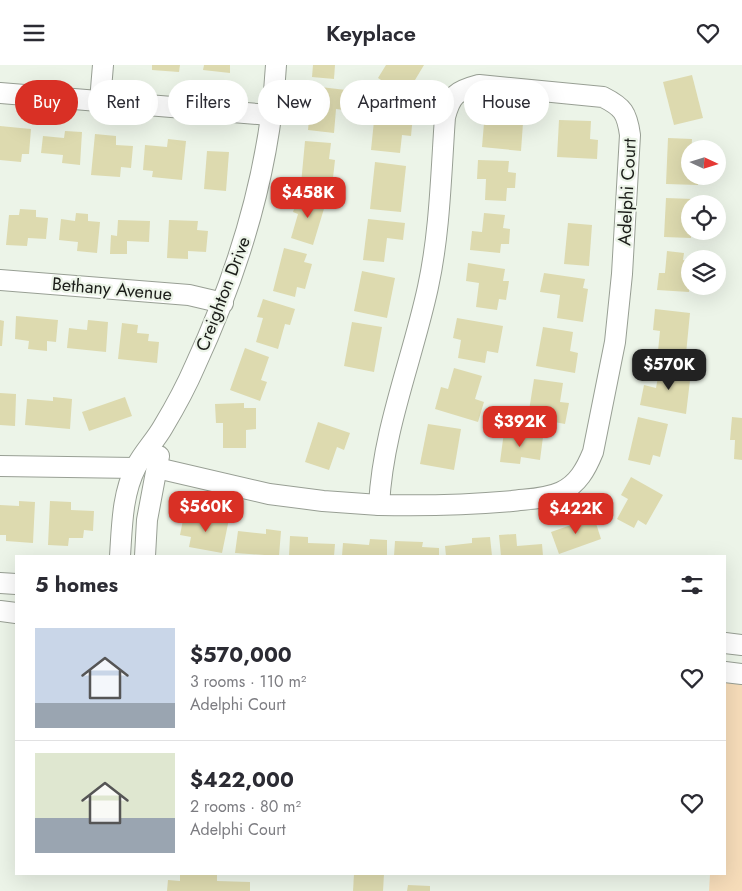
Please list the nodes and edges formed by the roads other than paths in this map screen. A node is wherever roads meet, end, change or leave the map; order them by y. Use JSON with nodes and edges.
{"nodes":[{"id":1,"x":103,"y":65,"type":"edge"},
{"id":2,"x":276,"y":65,"type":"edge"},
{"id":3,"x":102,"y":80,"type":"edge"},
{"id":4,"x":274,"y":80,"type":"edge"},
{"id":5,"x":0,"y":93,"type":"edge"},
{"id":6,"x":88,"y":100,"type":"edge"},
{"id":7,"x":158,"y":106,"type":"edge"},
{"id":8,"x":258,"y":114,"type":"edge"},
{"id":9,"x":268,"y":125,"type":"edge"},
{"id":10,"x":0,"y":280,"type":"edge"},
{"id":11,"x":223,"y":303,"type":"junction"},
{"id":12,"x":163,"y":427,"type":"junction"},
{"id":13,"x":0,"y":466,"type":"edge"},
{"id":14,"x":136,"y":468,"type":"junction"},
{"id":15,"x":157,"y":468,"type":"junction"},
{"id":16,"x":379,"y":505,"type":"junction"},
{"id":17,"x":120,"y":555,"type":"edge"},
{"id":18,"x":145,"y":555,"type":"edge"},
{"id":19,"x":0,"y":583,"type":"edge"},
{"id":20,"x":15,"y":584,"type":"edge"},
{"id":21,"x":0,"y":611,"type":"edge"},
{"id":22,"x":15,"y":613,"type":"edge"},
{"id":23,"x":726,"y":643,"type":"edge"},
{"id":24,"x":742,"y":645,"type":"edge"},
{"id":25,"x":726,"y":672,"type":"edge"},
{"id":26,"x":742,"y":674,"type":"edge"}],
"edges":[{"from":1,"to":3,"type":"street"},
{"from":2,"to":4,"type":"street","name":"Creighton Drive"},
{"from":5,"to":6,"type":"street"},
{"from":7,"to":8,"type":"street"},
{"from":9,"to":11,"type":"street","name":"Creighton Drive"},
{"from":10,"to":11,"type":"street","name":"Bethany Avenue"},
{"from":11,"to":12,"type":"street","name":"Creighton Drive"},
{"from":12,"to":14,"type":"street","name":"Creighton Drive"},
{"from":12,"to":15,"type":"street","name":"Creighton Drive"},
{"from":13,"to":14,"type":"street"},
{"from":14,"to":17,"type":"street","name":"Creighton Drive"},
{"from":15,"to":16,"type":"street","name":"Adelphi Court"},
{"from":15,"to":18,"type":"street","name":"Creighton Drive"},
{"from":16,"to":16,"type":"street","name":"Adelphi Court"},
{"from":19,"to":20,"type":"street"},
{"from":21,"to":22,"type":"street"},
{"from":23,"to":24,"type":"street"},
{"from":25,"to":26,"type":"street"}]}
